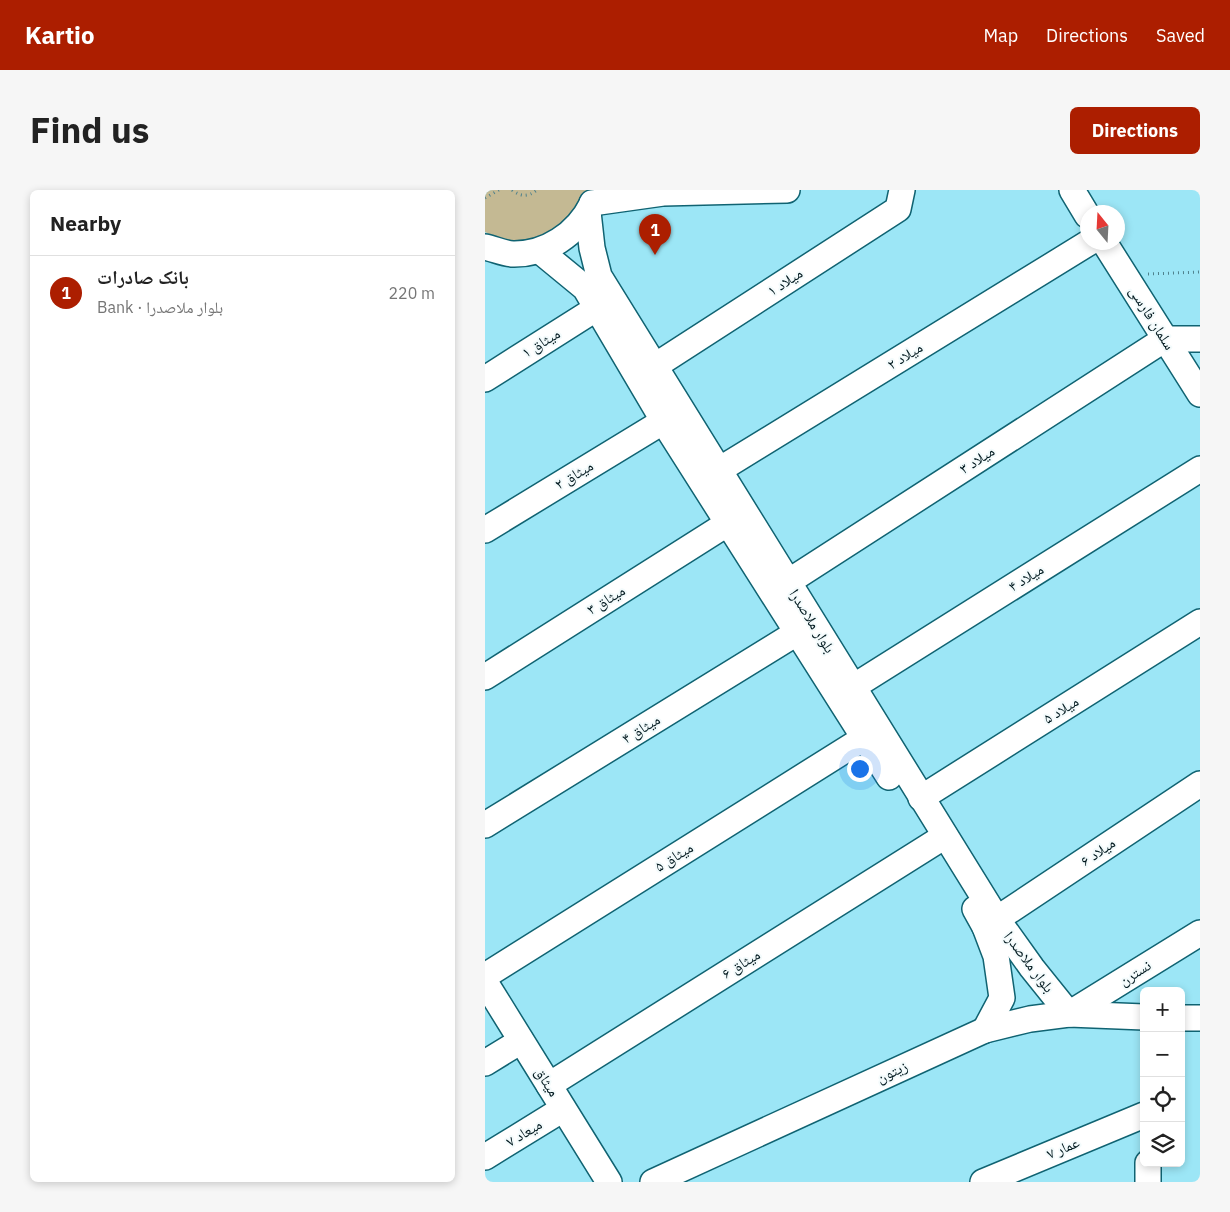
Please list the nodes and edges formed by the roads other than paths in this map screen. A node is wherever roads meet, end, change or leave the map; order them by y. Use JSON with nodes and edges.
{"nodes":[{"id":1,"x":787,"y":190,"type":"edge"},
{"id":2,"x":902,"y":190,"type":"edge"},
{"id":3,"x":1072,"y":190,"type":"edge"},
{"id":4,"x":592,"y":202,"type":"edge"},
{"id":5,"x":1081,"y":205,"type":"edge"},
{"id":6,"x":485,"y":247,"type":"edge"},
{"id":7,"x":1080,"y":248,"type":"edge"},
{"id":8,"x":540,"y":250,"type":"junction"},
{"id":9,"x":1110,"y":250,"type":"edge"},
{"id":10,"x":594,"y":291,"type":"junction"},
{"id":11,"x":1165,"y":338,"type":"junction"},
{"id":12,"x":1200,"y":339,"type":"edge"},
{"id":13,"x":655,"y":366,"type":"junction"},
{"id":14,"x":485,"y":379,"type":"edge"},
{"id":15,"x":1200,"y":394,"type":"edge"},
{"id":16,"x":673,"y":416,"type":"junction"},
{"id":17,"x":1200,"y":469,"type":"edge"},
{"id":18,"x":719,"y":470,"type":"junction"},
{"id":19,"x":736,"y":518,"type":"junction"},
{"id":20,"x":485,"y":530,"type":"edge"},
{"id":21,"x":788,"y":582,"type":"junction"},
{"id":22,"x":1200,"y":622,"type":"edge"},
{"id":23,"x":805,"y":628,"type":"junction"},
{"id":24,"x":485,"y":677,"type":"edge"},
{"id":25,"x":853,"y":687,"type":"junction"},
{"id":26,"x":871,"y":734,"type":"junction"},
{"id":27,"x":1200,"y":784,"type":"edge"},
{"id":28,"x":921,"y":798,"type":"junction"},
{"id":29,"x":485,"y":825,"type":"edge"},
{"id":30,"x":938,"y":840,"type":"junction"},
{"id":31,"x":991,"y":923,"type":"junction"},
{"id":32,"x":1200,"y":933,"type":"edge"},
{"id":33,"x":485,"y":976,"type":"edge"},
{"id":34,"x":485,"y":982,"type":"edge"},
{"id":35,"x":1069,"y":1014,"type":"junction"},
{"id":36,"x":1140,"y":1017,"type":"edge"},
{"id":37,"x":1185,"y":1018,"type":"edge"},
{"id":38,"x":1200,"y":1018,"type":"edge"},
{"id":39,"x":985,"y":1030,"type":"junction"},
{"id":40,"x":521,"y":1041,"type":"junction"},
{"id":41,"x":485,"y":1063,"type":"edge"},
{"id":42,"x":549,"y":1086,"type":"junction"},
{"id":43,"x":563,"y":1109,"type":"junction"},
{"id":44,"x":1140,"y":1117,"type":"edge"},
{"id":45,"x":485,"y":1157,"type":"edge"},
{"id":46,"x":1148,"y":1167,"type":"edge"},
{"id":47,"x":609,"y":1182,"type":"edge"},
{"id":48,"x":653,"y":1182,"type":"edge"},
{"id":49,"x":983,"y":1182,"type":"edge"},
{"id":50,"x":1148,"y":1182,"type":"edge"}],
"edges":[{"from":1,"to":4,"type":"street"},
{"from":2,"to":13,"type":"street","name":"میلاد ۱"},
{"from":3,"to":5,"type":"street"},
{"from":4,"to":8,"type":"street"},
{"from":4,"to":10,"type":"street","name":"بلوار ملاصدرا"},
{"from":6,"to":8,"type":"street"},
{"from":7,"to":18,"type":"street","name":"میلاد ۲"},
{"from":8,"to":10,"type":"street","name":"بلوار ملاصدرا"},
{"from":9,"to":11,"type":"street","name":"سلمان فارسی"},
{"from":10,"to":13,"type":"street","name":"بلوار ملاصدرا"},
{"from":10,"to":14,"type":"street","name":"میثاق ۱"},
{"from":10,"to":16,"type":"street","name":"بلوار ملاصدرا"},
{"from":11,"to":12,"type":"street"},
{"from":11,"to":15,"type":"street","name":"سلمان فارسی"},
{"from":11,"to":21,"type":"street","name":"میلاد ۳"},
{"from":13,"to":16,"type":"street","name":"بلوار ملاصدرا"},
{"from":16,"to":18,"type":"street","name":"بلوار ملاصدرا"},
{"from":16,"to":19,"type":"street","name":"بلوار ملاصدرا"},
{"from":16,"to":20,"type":"street","name":"میثاق ۲"},
{"from":17,"to":25,"type":"street","name":"میلاد ۴"},
{"from":18,"to":19,"type":"street","name":"بلوار ملاصدرا"},
{"from":19,"to":21,"type":"street","name":"بلوار ملاصدرا"},
{"from":19,"to":23,"type":"street","name":"بلوار ملاصدرا"},
{"from":19,"to":24,"type":"street","name":"میثاق ۳"},
{"from":21,"to":23,"type":"street","name":"بلوار ملاصدرا"},
{"from":22,"to":28,"type":"street","name":"میلاد ۵"},
{"from":23,"to":25,"type":"street","name":"بلوار ملاصدرا"},
{"from":23,"to":26,"type":"street","name":"بلوار ملاصدرا"},
{"from":23,"to":29,"type":"street","name":"میثاق ۴"},
{"from":25,"to":26,"type":"street","name":"بلوار ملاصدرا"},
{"from":26,"to":28,"type":"street","name":"بلوار ملاصدرا"},
{"from":26,"to":30,"type":"street","name":"بلوار ملاصدرا"},
{"from":26,"to":33,"type":"street","name":"میثاق ۵"},
{"from":27,"to":31,"type":"street","name":"میلاد ۶"},
{"from":28,"to":30,"type":"street","name":"بلوار ملاصدرا"},
{"from":30,"to":31,"type":"street","name":"بلوار ملاصدرا"},
{"from":30,"to":42,"type":"street","name":"میثاق ۶"},
{"from":31,"to":35,"type":"street","name":"بلوار ملاصدرا"},
{"from":31,"to":39,"type":"street","name":"بلوار ملاصدرا"},
{"from":32,"to":35,"type":"street","name":"نسترن"},
{"from":34,"to":40,"type":"street","name":"میثاق"},
{"from":35,"to":36,"type":"street","name":"زیتون"},
{"from":35,"to":39,"type":"street","name":"زیتون"},
{"from":37,"to":38,"type":"street"},
{"from":39,"to":48,"type":"street","name":"زیتون"},
{"from":40,"to":41,"type":"street"},
{"from":40,"to":42,"type":"street","name":"میثاق"},
{"from":42,"to":43,"type":"street","name":"میثاق"},
{"from":43,"to":45,"type":"street","name":"میعاد ۷"},
{"from":43,"to":47,"type":"street","name":"میثاق"},
{"from":44,"to":49,"type":"street","name":"عمار ۷"},
{"from":46,"to":50,"type":"street"}]}
